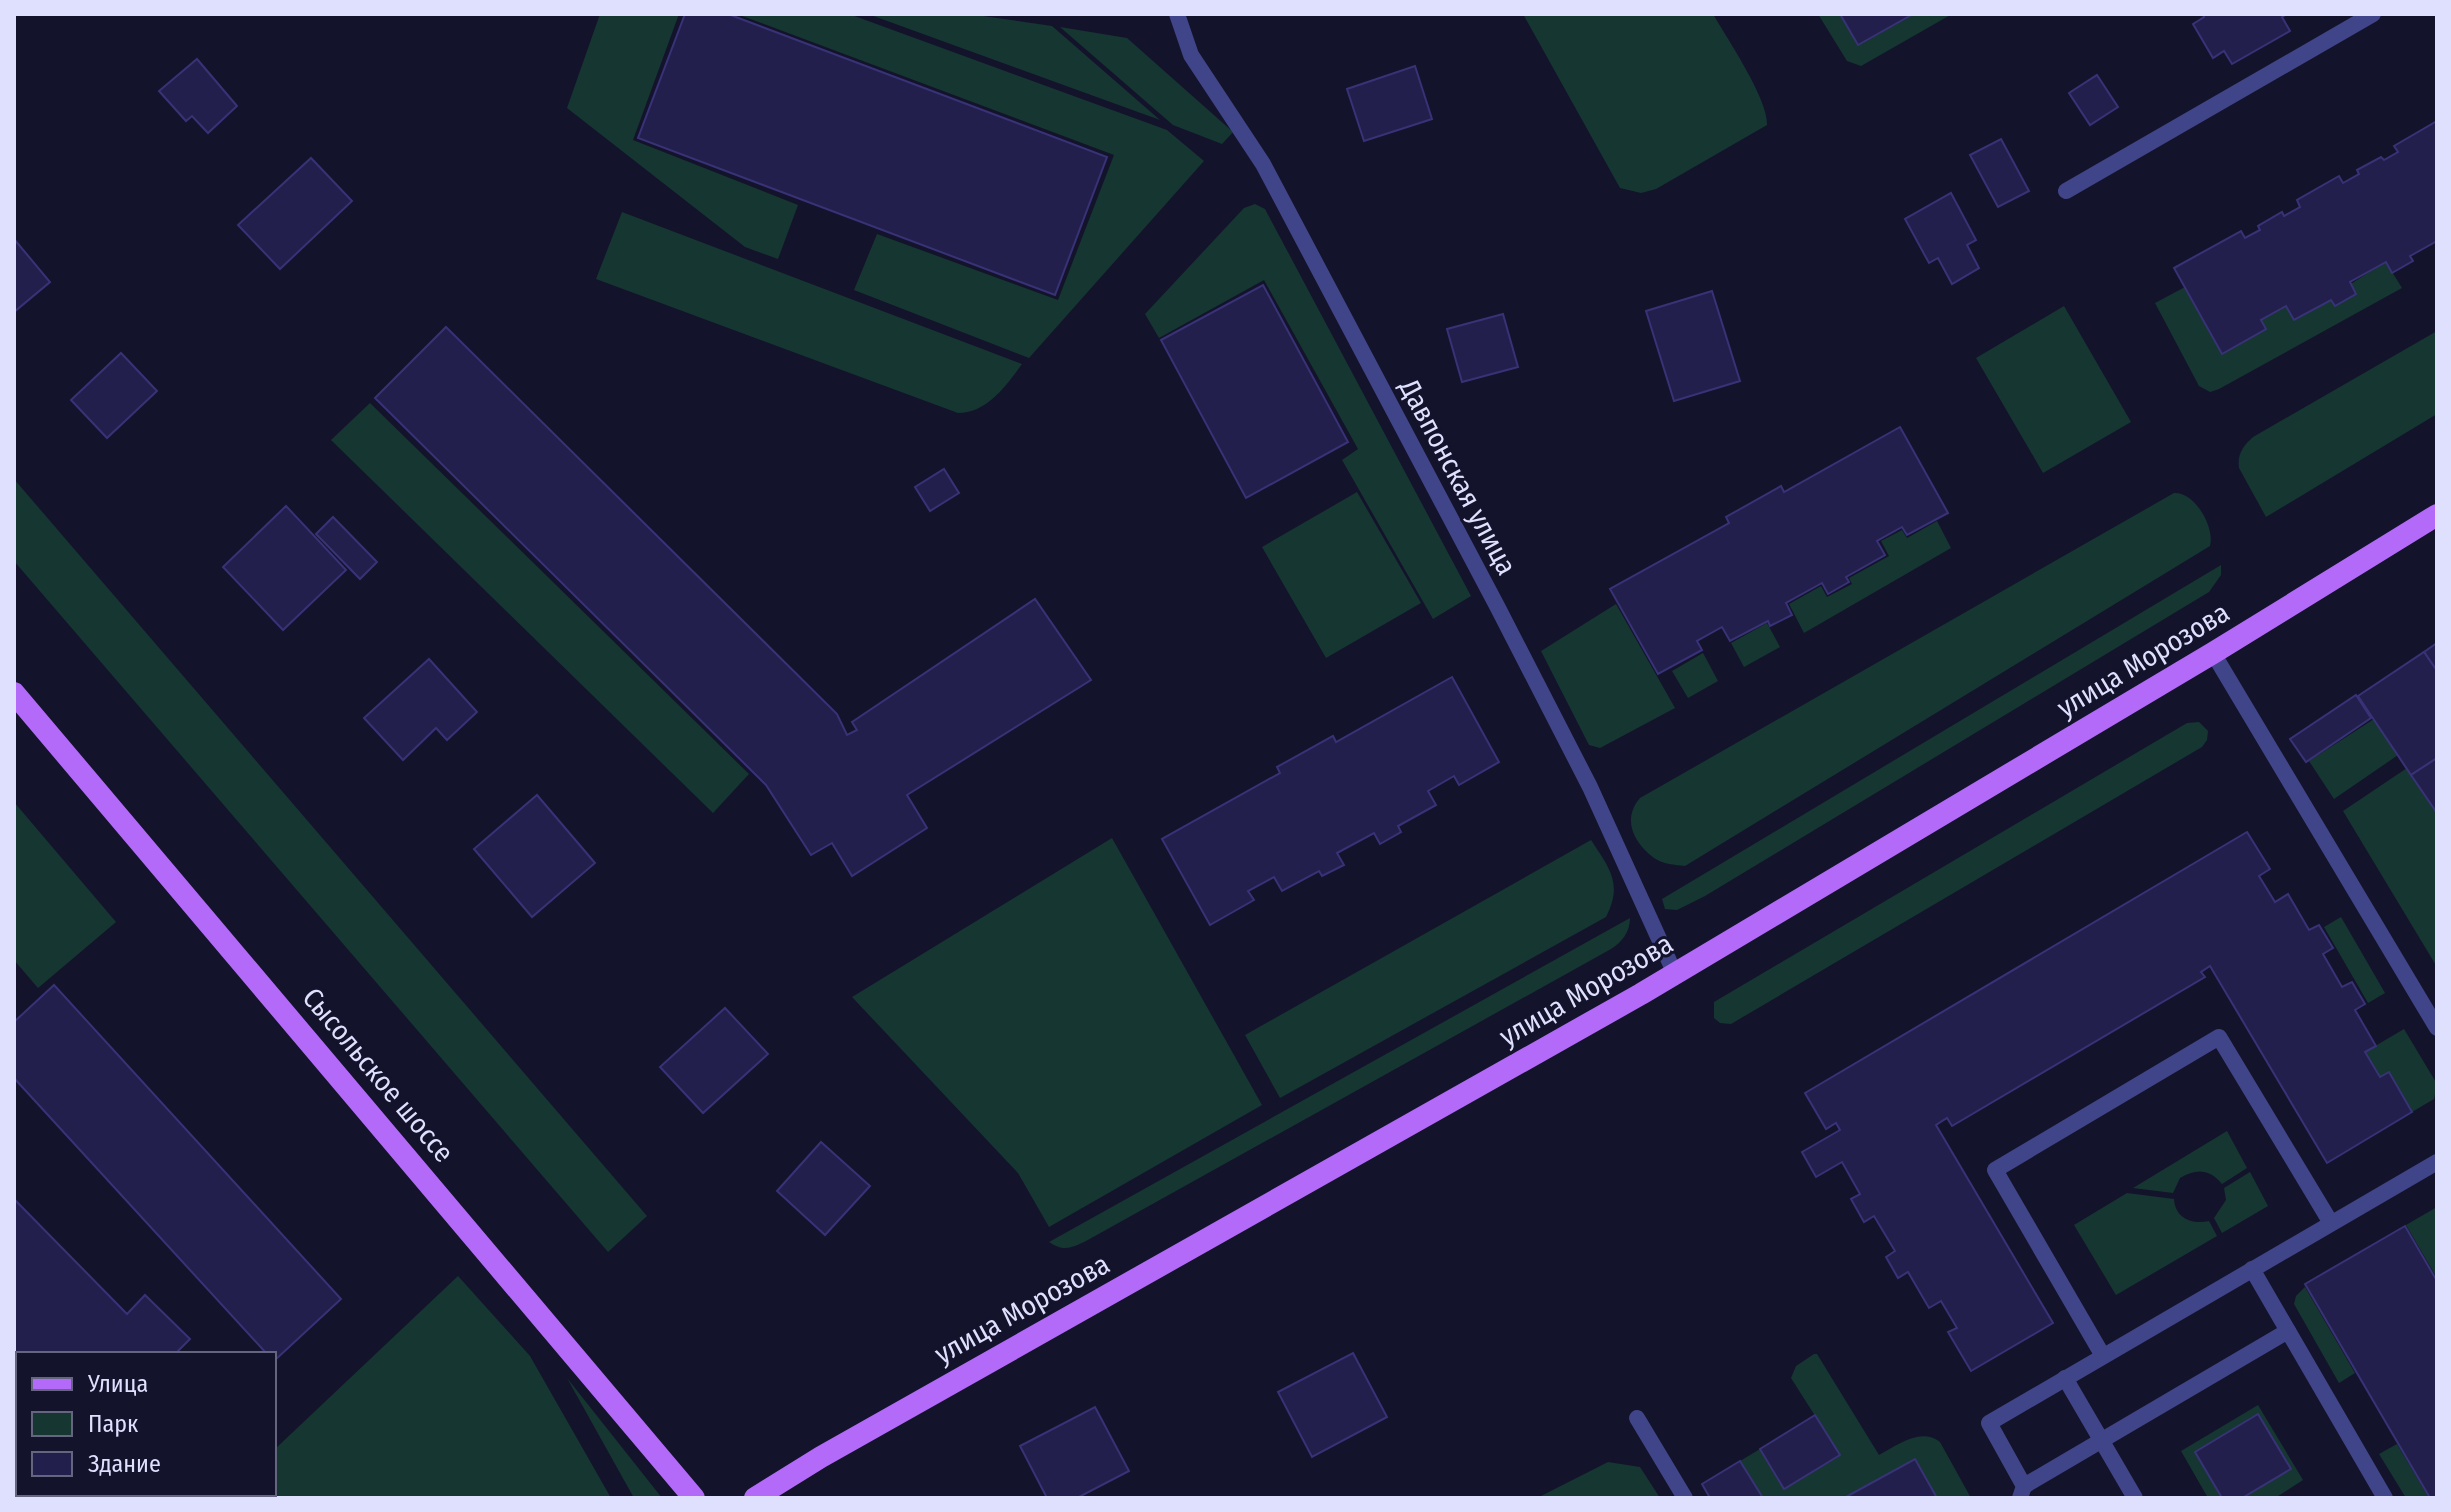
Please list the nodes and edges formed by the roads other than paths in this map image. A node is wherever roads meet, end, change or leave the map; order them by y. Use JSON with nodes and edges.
{"nodes":[{"id":1,"x":1177,"y":14,"type":"edge"},
{"id":2,"x":2373,"y":14,"type":"edge"},
{"id":3,"x":2066,"y":191,"type":"dead end"},
{"id":4,"x":2436,"y":517,"type":"edge"},
{"id":5,"x":2213,"y":653,"type":"junction"},
{"id":6,"x":14,"y":693,"type":"edge"},
{"id":7,"x":1675,"y":974,"type":"junction"},
{"id":8,"x":2437,"y":1028,"type":"edge"},
{"id":9,"x":2437,"y":1162,"type":"edge"},
{"id":10,"x":2331,"y":1223,"type":"junction"},
{"id":11,"x":2252,"y":1269,"type":"junction"},
{"id":12,"x":2288,"y":1331,"type":"junction"},
{"id":13,"x":2103,"y":1356,"type":"junction"},
{"id":14,"x":2065,"y":1378,"type":"junction"},
{"id":15,"x":1637,"y":1418,"type":"dead end"},
{"id":16,"x":2101,"y":1439,"type":"junction"},
{"id":17,"x":2022,"y":1492,"type":"edge"},
{"id":18,"x":694,"y":1498,"type":"edge"},
{"id":19,"x":755,"y":1498,"type":"edge"},
{"id":20,"x":1685,"y":1498,"type":"edge"},
{"id":21,"x":2135,"y":1498,"type":"edge"},
{"id":22,"x":2385,"y":1498,"type":"edge"}],
"edges":[{"from":1,"to":7,"type":"street","name":"Давпонская улица"},
{"from":2,"to":3,"type":"street"},
{"from":4,"to":5,"type":"main road","name":"улица Морозова"},
{"from":5,"to":7,"type":"main road","name":"улица Морозова"},
{"from":5,"to":8,"type":"street"},
{"from":6,"to":18,"type":"main road","name":"Сысольское шоссе"},
{"from":7,"to":19,"type":"main road","name":"улица Морозова"},
{"from":9,"to":10,"type":"street"},
{"from":10,"to":11,"type":"street"},
{"from":10,"to":13,"type":"street"},
{"from":11,"to":12,"type":"street"},
{"from":11,"to":13,"type":"street"},
{"from":12,"to":16,"type":"street"},
{"from":12,"to":22,"type":"street"},
{"from":13,"to":14,"type":"street"},
{"from":14,"to":16,"type":"street"},
{"from":14,"to":17,"type":"street"},
{"from":15,"to":20,"type":"street"},
{"from":16,"to":17,"type":"street"},
{"from":16,"to":21,"type":"street"}]}
